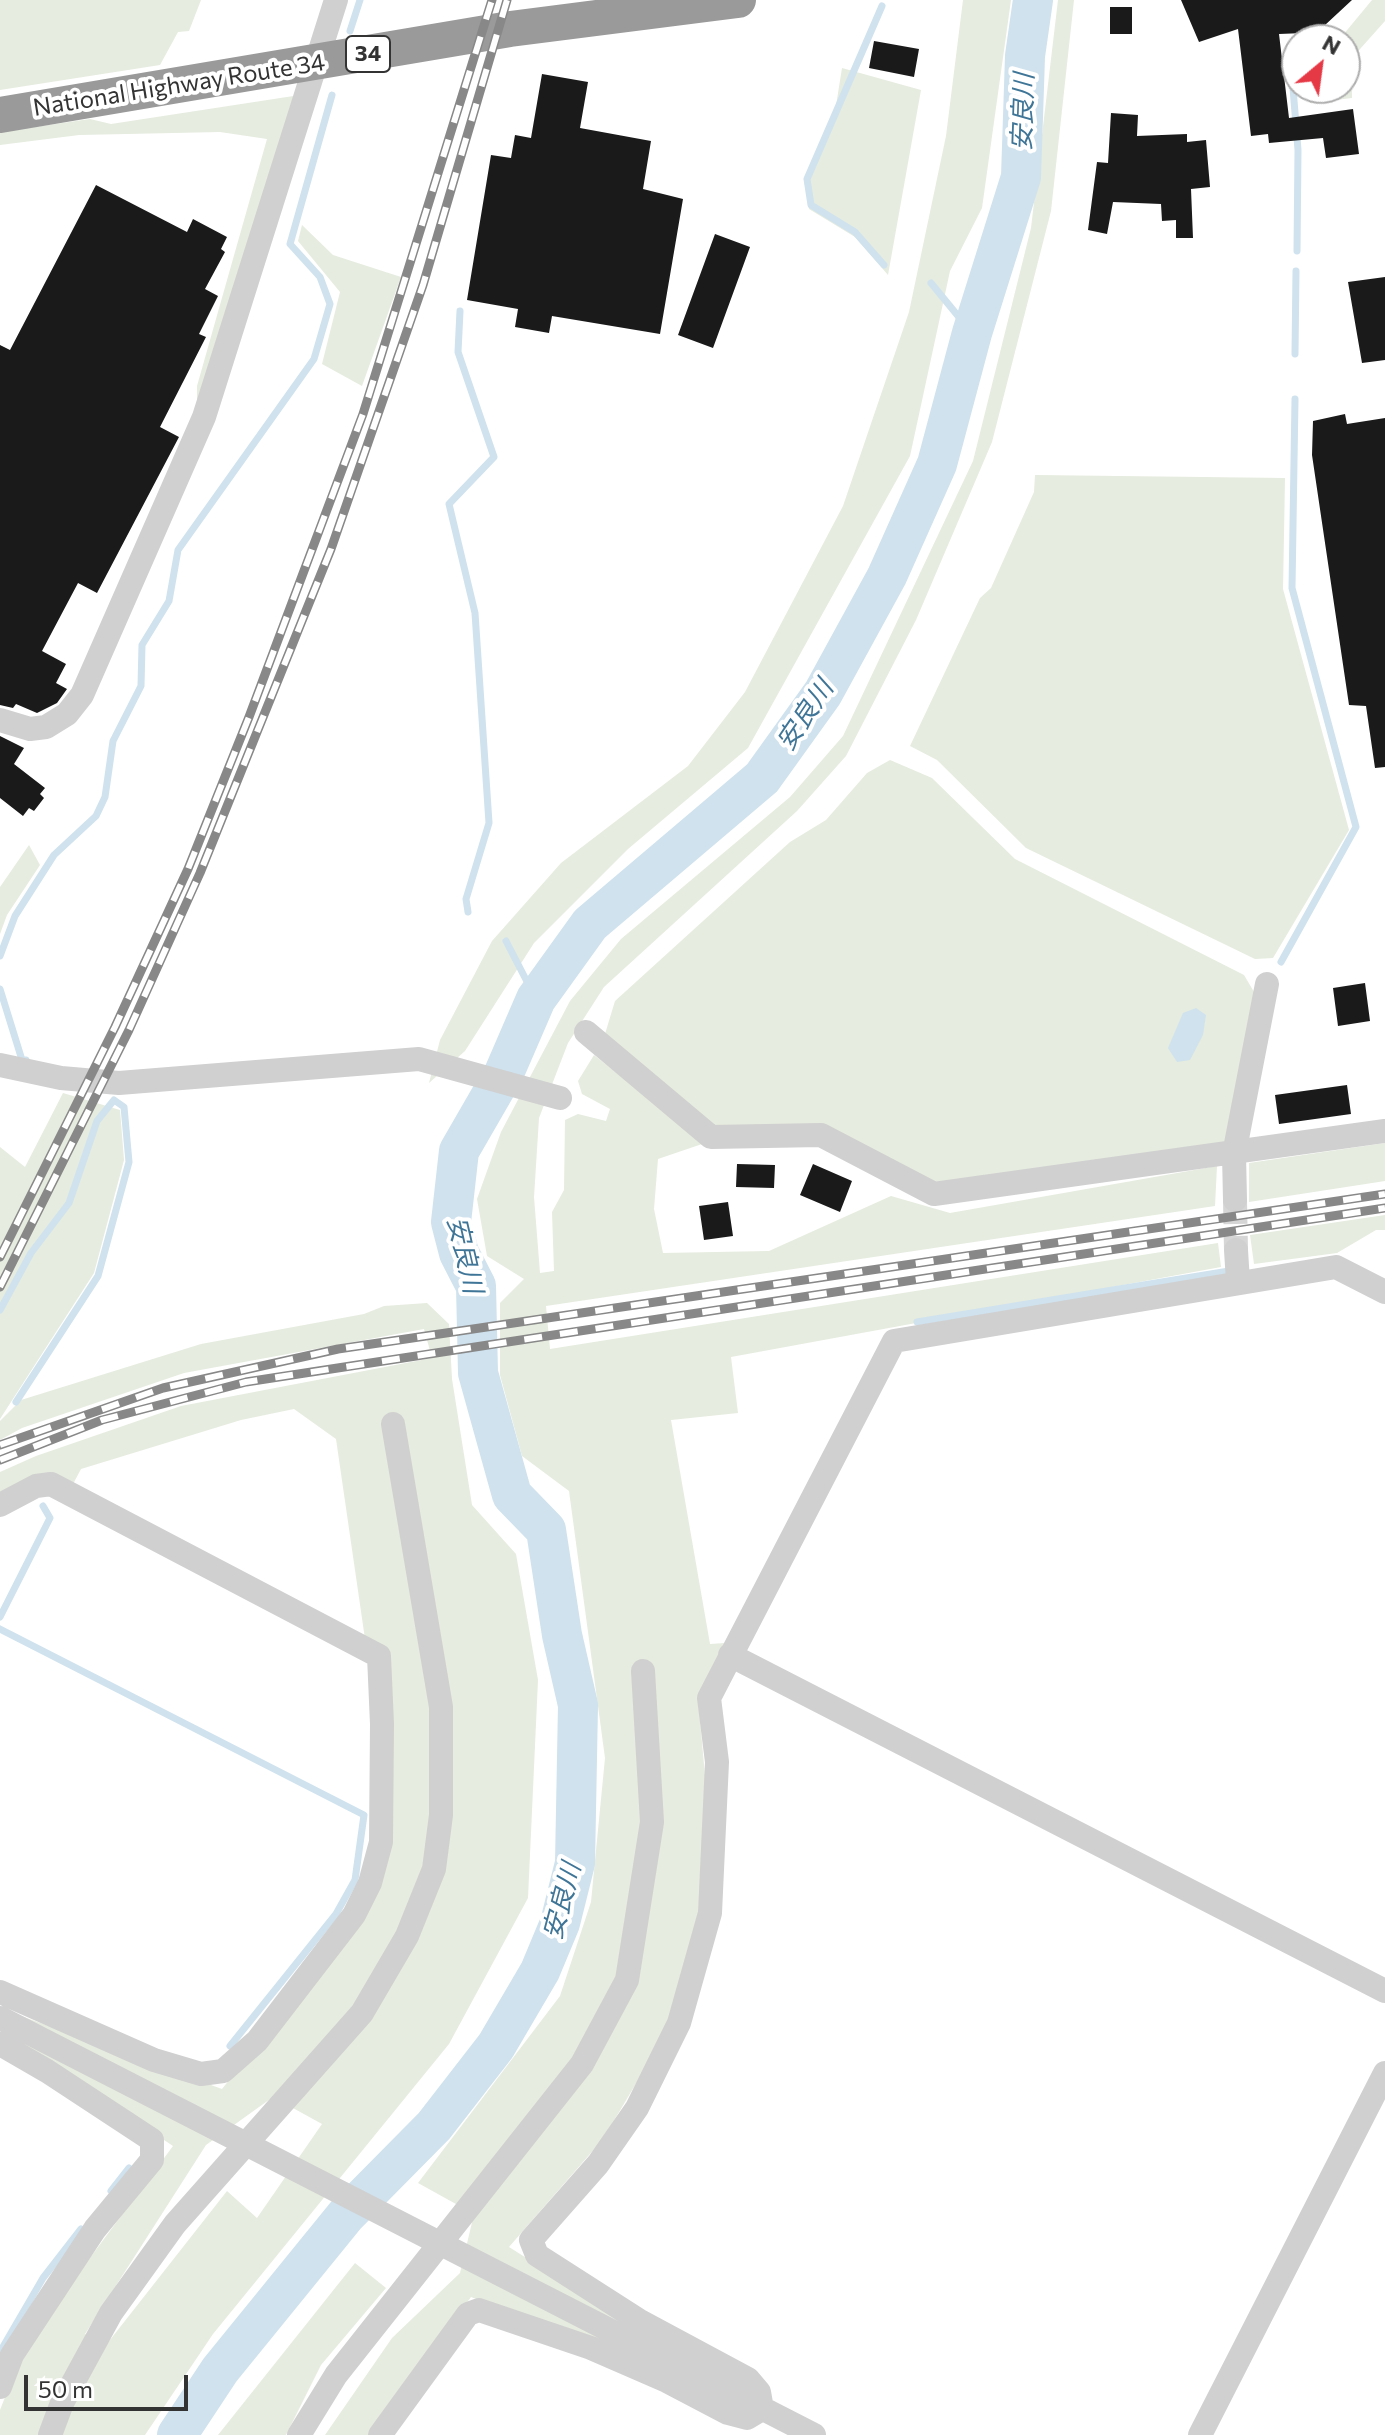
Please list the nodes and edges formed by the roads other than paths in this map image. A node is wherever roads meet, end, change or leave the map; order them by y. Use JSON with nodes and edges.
{"nodes":[{"id":1,"x":336,"y":0,"type":"edge"},
{"id":2,"x":738,"y":0,"type":"edge"},
{"id":3,"x":316,"y":63,"type":"junction"},
{"id":4,"x":0,"y":115,"type":"edge"},
{"id":5,"x":0,"y":720,"type":"edge"},
{"id":6,"x":1267,"y":984,"type":"dead end"},
{"id":7,"x":586,"y":1032,"type":"dead end"},
{"id":8,"x":0,"y":1065,"type":"edge"},
{"id":9,"x":555,"y":1096,"type":"dead end"},
{"id":10,"x":1385,"y":1131,"type":"edge"},
{"id":11,"x":1234,"y":1154,"type":"junction"},
{"id":12,"x":1235,"y":1200,"type":"tunnel mouth"},
{"id":13,"x":1236,"y":1250,"type":"tunnel mouth"},
{"id":14,"x":1238,"y":1282,"type":"junction"},
{"id":15,"x":1385,"y":1292,"type":"edge"},
{"id":16,"x":393,"y":1424,"type":"dead end"},
{"id":17,"x":0,"y":1505,"type":"edge"},
{"id":18,"x":730,"y":1655,"type":"junction"},
{"id":19,"x":643,"y":1671,"type":"dead end"},
{"id":20,"x":1385,"y":1991,"type":"edge"},
{"id":21,"x":0,"y":1992,"type":"edge"},
{"id":22,"x":0,"y":2018,"type":"edge"},
{"id":23,"x":0,"y":2044,"type":"edge"},
{"id":24,"x":1385,"y":2073,"type":"edge"},
{"id":25,"x":252,"y":2147,"type":"junction"},
{"id":26,"x":436,"y":2242,"type":"junction"},
{"id":27,"x":0,"y":2387,"type":"edge"},
{"id":28,"x":762,"y":2409,"type":"junction"},
{"id":29,"x":50,"y":2435,"type":"edge"},
{"id":30,"x":299,"y":2435,"type":"edge"},
{"id":31,"x":380,"y":2435,"type":"edge"},
{"id":32,"x":814,"y":2435,"type":"edge"},
{"id":33,"x":1200,"y":2435,"type":"edge"}],
"edges":[{"from":1,"to":3,"type":"street"},
{"from":2,"to":3,"type":"highway","name":"National Highway Route 34","number":"34"},
{"from":3,"to":4,"type":"highway","name":"National Highway Route 34","number":"34"},
{"from":3,"to":5,"type":"street"},
{"from":6,"to":11,"type":"street"},
{"from":7,"to":11,"type":"street"},
{"from":8,"to":9,"type":"street"},
{"from":10,"to":11,"type":"street"},
{"from":11,"to":12,"type":"street"},
{"from":13,"to":14,"type":"street"},
{"from":14,"to":15,"type":"street"},
{"from":14,"to":18,"type":"street"},
{"from":16,"to":25,"type":"street"},
{"from":17,"to":21,"type":"street"},
{"from":18,"to":20,"type":"street"},
{"from":18,"to":28,"type":"street"},
{"from":19,"to":26,"type":"street"},
{"from":22,"to":25,"type":"street"},
{"from":23,"to":27,"type":"street"},
{"from":24,"to":33,"type":"street"},
{"from":25,"to":26,"type":"street"},
{"from":25,"to":29,"type":"street"},
{"from":26,"to":28,"type":"street"},
{"from":26,"to":30,"type":"street"},
{"from":28,"to":31,"type":"street"},
{"from":28,"to":32,"type":"street"}]}
